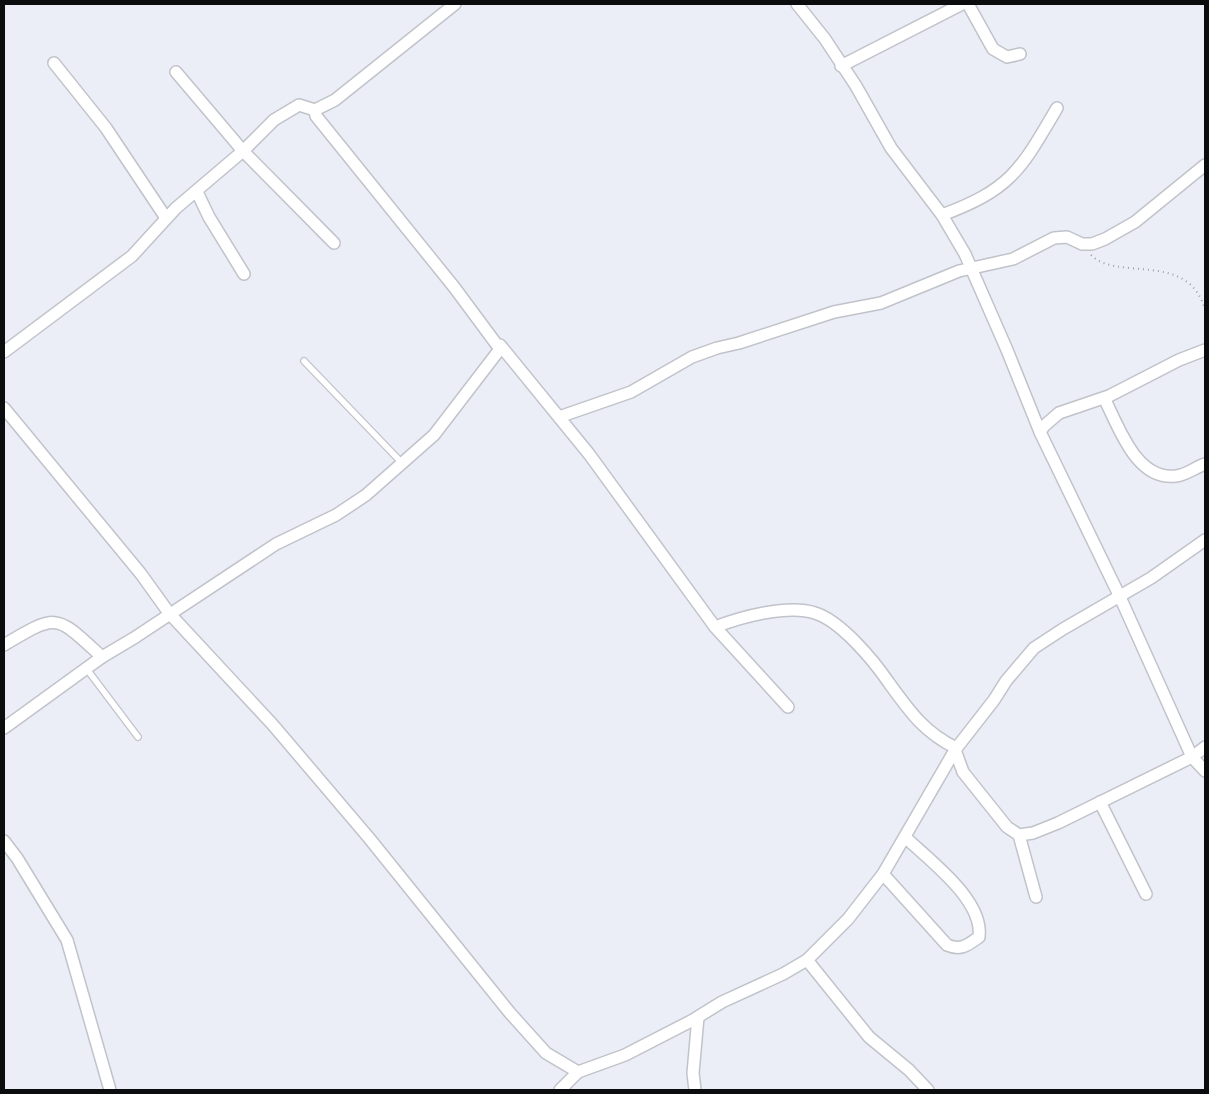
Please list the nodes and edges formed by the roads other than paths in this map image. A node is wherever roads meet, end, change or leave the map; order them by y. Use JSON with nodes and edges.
{"nodes":[{"id":1,"x":455,"y":4,"type":"edge"},
{"id":2,"x":797,"y":4,"type":"edge"},
{"id":3,"x":962,"y":4,"type":"edge"},
{"id":4,"x":968,"y":4,"type":"edge"},
{"id":5,"x":1020,"y":54,"type":"dead end"},
{"id":6,"x":54,"y":63,"type":"dead end"},
{"id":7,"x":841,"y":66,"type":"junction"},
{"id":8,"x":176,"y":72,"type":"dead end"},
{"id":9,"x":1057,"y":108,"type":"dead end"},
{"id":10,"x":315,"y":110,"type":"junction"},
{"id":11,"x":243,"y":151,"type":"junction"},
{"id":12,"x":1205,"y":165,"type":"edge"},
{"id":13,"x":196,"y":192,"type":"junction"},
{"id":14,"x":942,"y":215,"type":"junction"},
{"id":15,"x":166,"y":218,"type":"junction"},
{"id":16,"x":334,"y":243,"type":"dead end"},
{"id":17,"x":973,"y":269,"type":"junction"},
{"id":18,"x":244,"y":274,"type":"dead end"},
{"id":19,"x":500,"y":349,"type":"junction"},
{"id":20,"x":1205,"y":350,"type":"edge"},
{"id":21,"x":4,"y":352,"type":"edge"},
{"id":22,"x":304,"y":361,"type":"dead end"},
{"id":23,"x":1104,"y":398,"type":"junction"},
{"id":24,"x":4,"y":408,"type":"edge"},
{"id":25,"x":558,"y":417,"type":"junction"},
{"id":26,"x":1040,"y":432,"type":"junction"},
{"id":27,"x":403,"y":464,"type":"junction"},
{"id":28,"x":1205,"y":464,"type":"edge"},
{"id":29,"x":1205,"y":540,"type":"edge"},
{"id":30,"x":1120,"y":597,"type":"junction"},
{"id":31,"x":169,"y":613,"type":"junction"},
{"id":32,"x":714,"y":626,"type":"junction"},
{"id":33,"x":4,"y":646,"type":"edge"},
{"id":34,"x":102,"y":657,"type":"junction"},
{"id":35,"x":86,"y":668,"type":"junction"},
{"id":36,"x":788,"y":707,"type":"dead end"},
{"id":37,"x":4,"y":728,"type":"edge"},
{"id":38,"x":138,"y":737,"type":"dead end"},
{"id":39,"x":1205,"y":748,"type":"edge"},
{"id":40,"x":955,"y":749,"type":"junction"},
{"id":41,"x":1192,"y":757,"type":"junction"},
{"id":42,"x":944,"y":768,"type":"junction"},
{"id":43,"x":963,"y":772,"type":"junction"},
{"id":44,"x":1205,"y":772,"type":"edge"},
{"id":45,"x":1100,"y":802,"type":"junction"},
{"id":46,"x":1019,"y":835,"type":"junction"},
{"id":47,"x":905,"y":836,"type":"junction"},
{"id":48,"x":4,"y":841,"type":"edge"},
{"id":49,"x":883,"y":874,"type":"junction"},
{"id":50,"x":1146,"y":894,"type":"dead end"},
{"id":51,"x":1036,"y":897,"type":"dead end"},
{"id":52,"x":807,"y":960,"type":"junction"},
{"id":53,"x":698,"y":1017,"type":"junction"},
{"id":54,"x":578,"y":1072,"type":"junction"},
{"id":55,"x":110,"y":1090,"type":"edge"},
{"id":56,"x":560,"y":1090,"type":"edge"},
{"id":57,"x":695,"y":1090,"type":"edge"},
{"id":58,"x":928,"y":1090,"type":"edge"}],
"edges":[{"from":1,"to":10,"type":"street"},
{"from":2,"to":7,"type":"street"},
{"from":3,"to":7,"type":"street"},
{"from":4,"to":5,"type":"street"},
{"from":6,"to":15,"type":"street"},
{"from":7,"to":14,"type":"street"},
{"from":8,"to":11,"type":"street"},
{"from":9,"to":14,"type":"street"},
{"from":10,"to":11,"type":"street"},
{"from":10,"to":19,"type":"street"},
{"from":11,"to":13,"type":"street"},
{"from":11,"to":16,"type":"street"},
{"from":12,"to":17,"type":"street"},
{"from":13,"to":15,"type":"street"},
{"from":13,"to":18,"type":"street"},
{"from":14,"to":17,"type":"street"},
{"from":15,"to":21,"type":"street"},
{"from":17,"to":25,"type":"street"},
{"from":17,"to":26,"type":"street"},
{"from":19,"to":25,"type":"street"},
{"from":19,"to":27,"type":"street"},
{"from":20,"to":23,"type":"street"},
{"from":22,"to":27,"type":"lane"},
{"from":23,"to":26,"type":"street"},
{"from":23,"to":28,"type":"street"},
{"from":24,"to":31,"type":"street"},
{"from":25,"to":32,"type":"street"},
{"from":26,"to":30,"type":"street"},
{"from":27,"to":31,"type":"street"},
{"from":29,"to":30,"type":"street"},
{"from":30,"to":40,"type":"street"},
{"from":30,"to":41,"type":"street"},
{"from":31,"to":34,"type":"street"},
{"from":31,"to":54,"type":"street"},
{"from":32,"to":36,"type":"street"},
{"from":32,"to":40,"type":"street"},
{"from":33,"to":34,"type":"street"},
{"from":34,"to":35,"type":"street"},
{"from":35,"to":37,"type":"street"},
{"from":35,"to":38,"type":"lane"},
{"from":39,"to":41,"type":"street"},
{"from":40,"to":42,"type":"street"},
{"from":40,"to":43,"type":"street"},
{"from":41,"to":44,"type":"street"},
{"from":41,"to":45,"type":"street"},
{"from":42,"to":43,"type":"street"},
{"from":42,"to":47,"type":"street"},
{"from":43,"to":46,"type":"street"},
{"from":45,"to":46,"type":"street"},
{"from":45,"to":50,"type":"street"},
{"from":46,"to":51,"type":"street"},
{"from":47,"to":49,"type":"street"},
{"from":47,"to":49,"type":"street"},
{"from":48,"to":55,"type":"street"},
{"from":49,"to":52,"type":"street"},
{"from":52,"to":53,"type":"street"},
{"from":52,"to":58,"type":"street"},
{"from":53,"to":54,"type":"street"},
{"from":53,"to":57,"type":"street"},
{"from":54,"to":56,"type":"street"}]}
